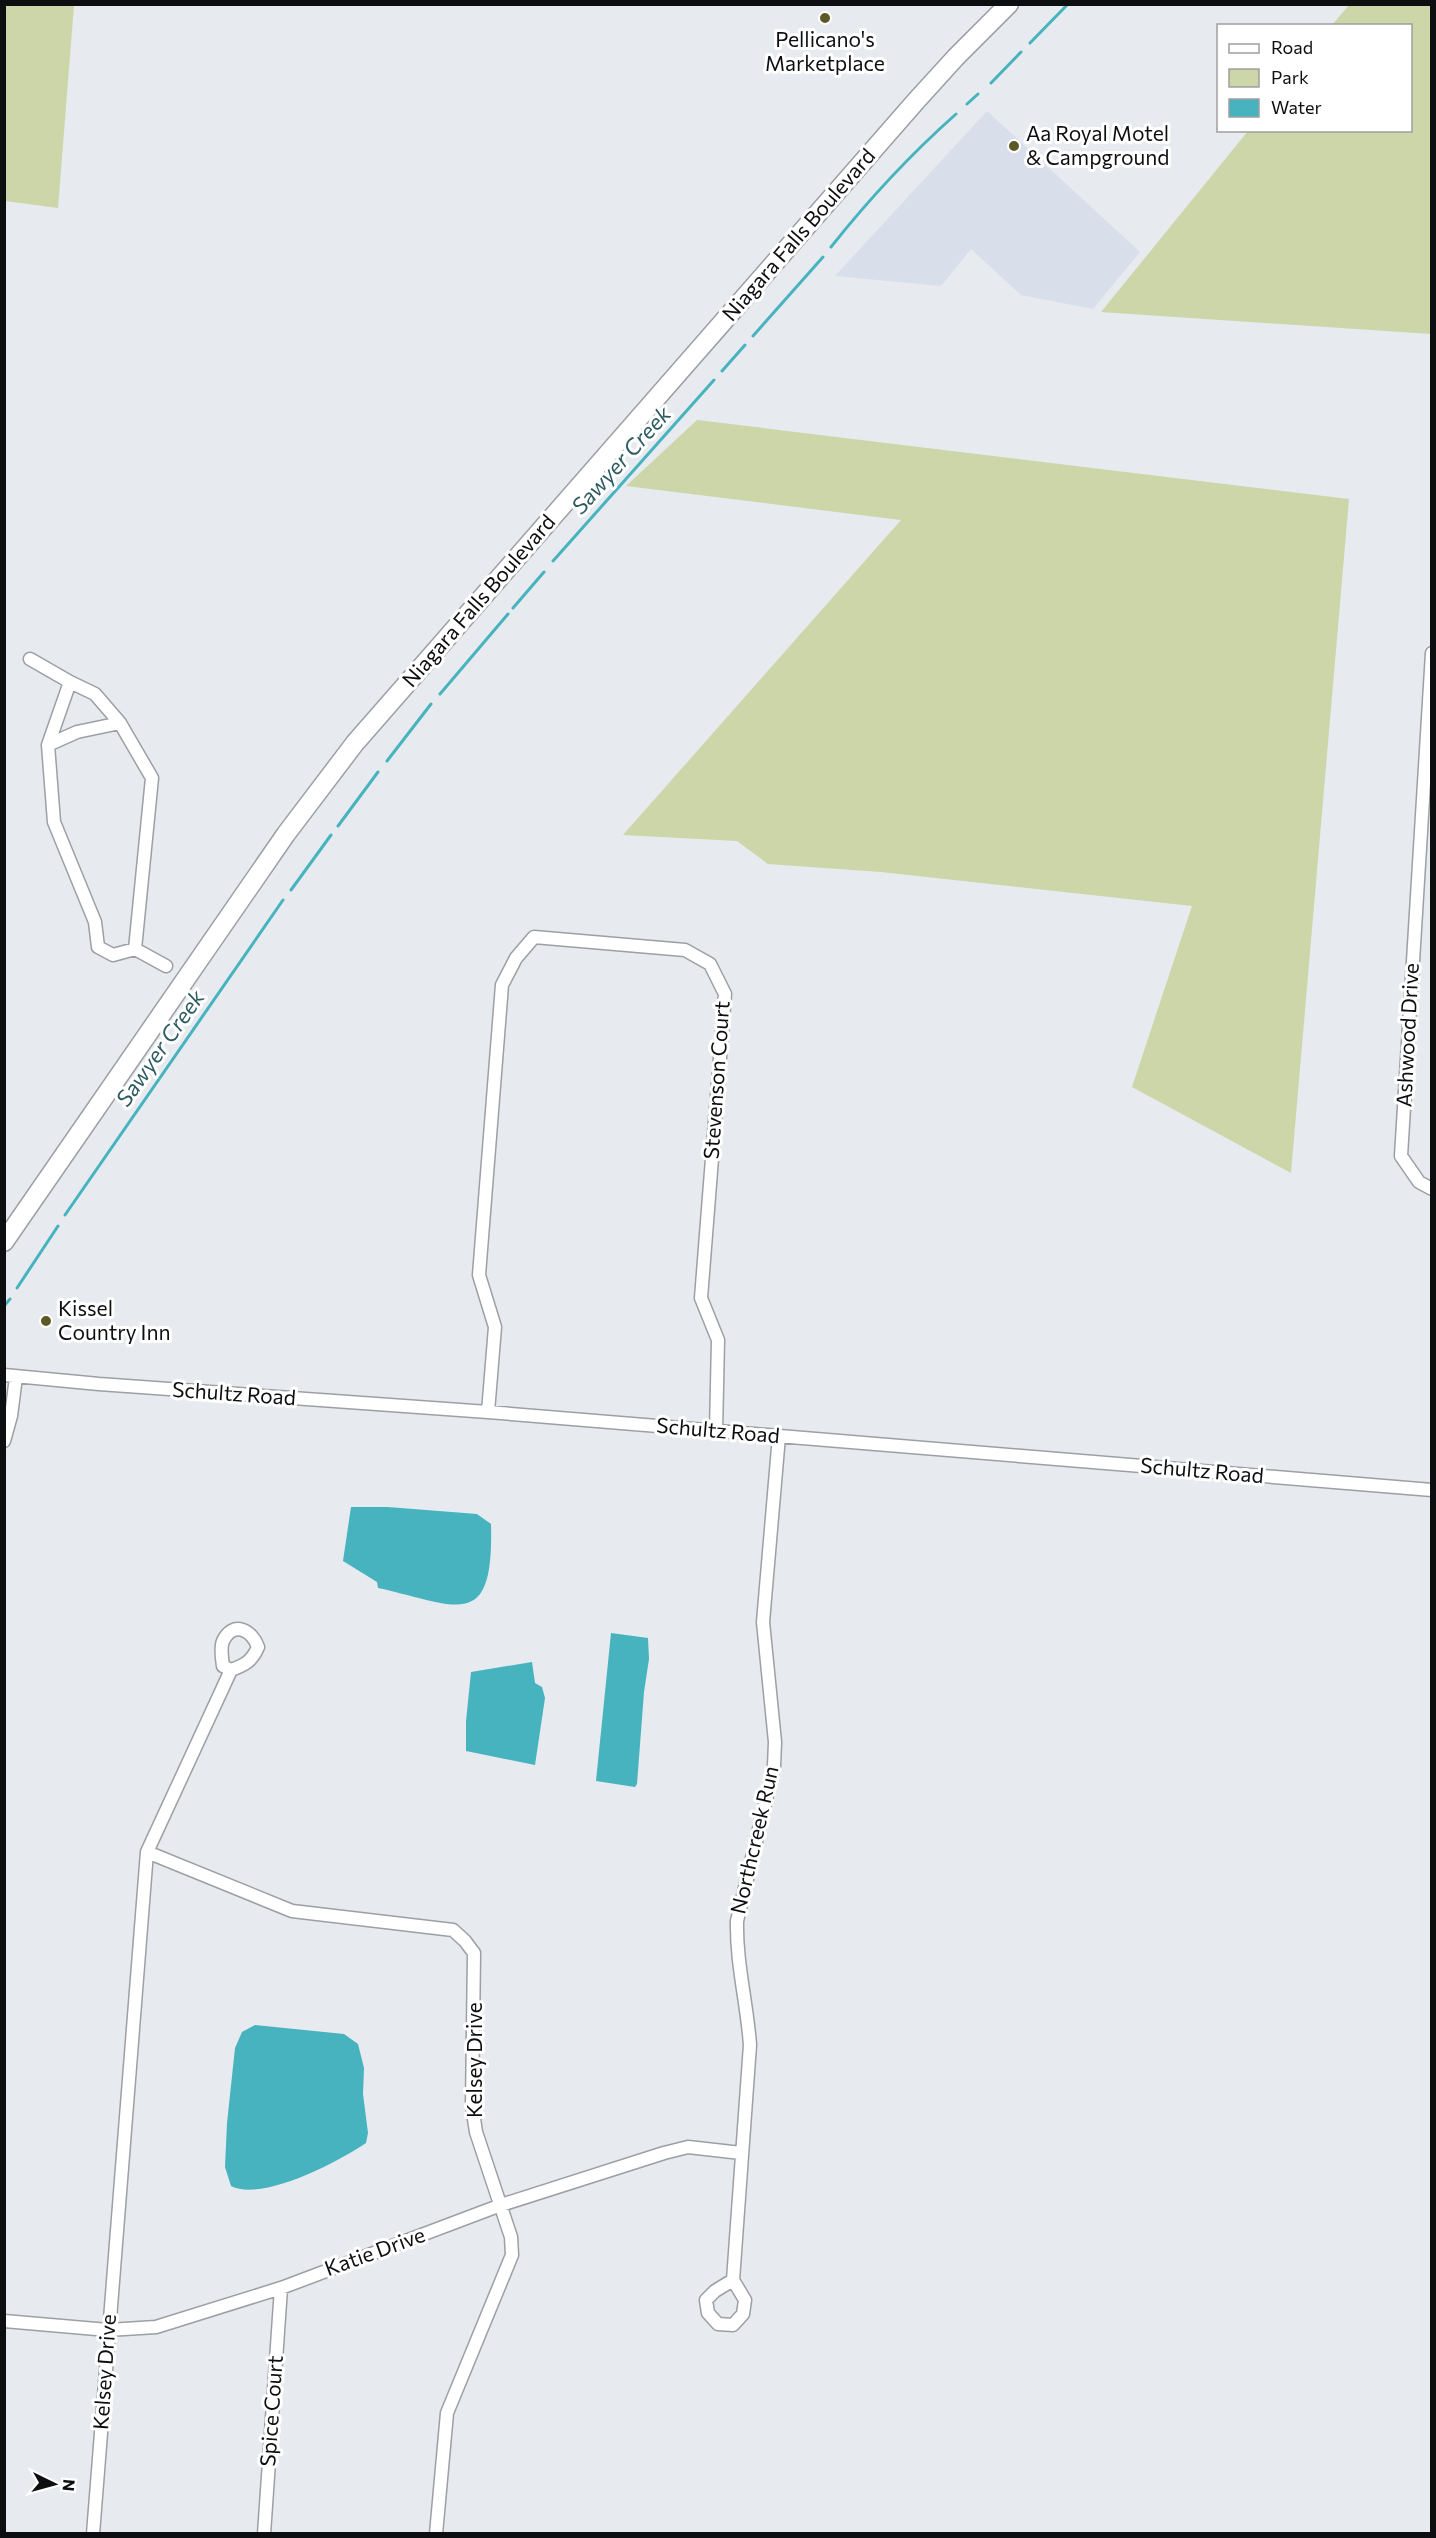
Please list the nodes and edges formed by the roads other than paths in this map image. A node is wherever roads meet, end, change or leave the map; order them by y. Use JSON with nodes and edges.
{"nodes":[{"id":1,"x":1009,"y":4,"type":"edge"},
{"id":2,"x":1431,"y":653,"type":"edge"},
{"id":3,"x":30,"y":659,"type":"dead end"},
{"id":4,"x":69,"y":682,"type":"junction"},
{"id":5,"x":120,"y":723,"type":"junction"},
{"id":6,"x":48,"y":745,"type":"junction"},
{"id":7,"x":135,"y":949,"type":"junction"},
{"id":8,"x":166,"y":966,"type":"dead end"},
{"id":9,"x":1431,"y":1189,"type":"edge"},
{"id":10,"x":4,"y":1242,"type":"edge"},
{"id":11,"x":10,"y":1376,"type":"edge"},
{"id":12,"x":488,"y":1412,"type":"junction"},
{"id":13,"x":716,"y":1431,"type":"junction"},
{"id":14,"x":779,"y":1436,"type":"junction"},
{"id":15,"x":4,"y":1441,"type":"edge"},
{"id":16,"x":1431,"y":1490,"type":"edge"},
{"id":17,"x":231,"y":1670,"type":"dead end"},
{"id":18,"x":147,"y":1852,"type":"junction"},
{"id":19,"x":741,"y":2153,"type":"junction"},
{"id":20,"x":501,"y":2205,"type":"junction"},
{"id":21,"x":733,"y":2280,"type":"dead end"},
{"id":22,"x":281,"y":2288,"type":"junction"},
{"id":23,"x":4,"y":2321,"type":"edge"},
{"id":24,"x":108,"y":2330,"type":"junction"},
{"id":25,"x":93,"y":2534,"type":"edge"},
{"id":26,"x":264,"y":2534,"type":"edge"},
{"id":27,"x":436,"y":2534,"type":"edge"}],
"edges":[{"from":1,"to":10,"type":"main road","name":"Niagara Falls Boulevard"},
{"from":2,"to":9,"type":"street","name":"Ashwood Drive"},
{"from":3,"to":4,"type":"street"},
{"from":4,"to":5,"type":"street"},
{"from":4,"to":6,"type":"street"},
{"from":5,"to":6,"type":"street"},
{"from":5,"to":7,"type":"street"},
{"from":6,"to":7,"type":"street"},
{"from":7,"to":8,"type":"street"},
{"from":11,"to":12,"type":"street","name":"Schultz Road"},
{"from":11,"to":15,"type":"street"},
{"from":12,"to":13,"type":"street","name":"Schultz Road"},
{"from":12,"to":13,"type":"street","name":"Stevenson Court"},
{"from":13,"to":14,"type":"street","name":"Schultz Road"},
{"from":14,"to":16,"type":"street","name":"Schultz Road"},
{"from":14,"to":19,"type":"street","name":"Northcreek Run"},
{"from":17,"to":18,"type":"street","name":"Kelsey Drive"},
{"from":18,"to":20,"type":"street","name":"Kelsey Drive"},
{"from":18,"to":24,"type":"street","name":"Kelsey Drive"},
{"from":19,"to":20,"type":"street","name":"Katie Drive"},
{"from":19,"to":21,"type":"street","name":"Northcreek Run"},
{"from":20,"to":22,"type":"street","name":"Katie Drive"},
{"from":20,"to":27,"type":"street","name":"Kelsey Drive"},
{"from":22,"to":24,"type":"street","name":"Katie Drive"},
{"from":22,"to":26,"type":"street","name":"Spice Court"},
{"from":23,"to":24,"type":"street","name":"Katie Drive"},
{"from":24,"to":25,"type":"street","name":"Kelsey Drive"}]}
